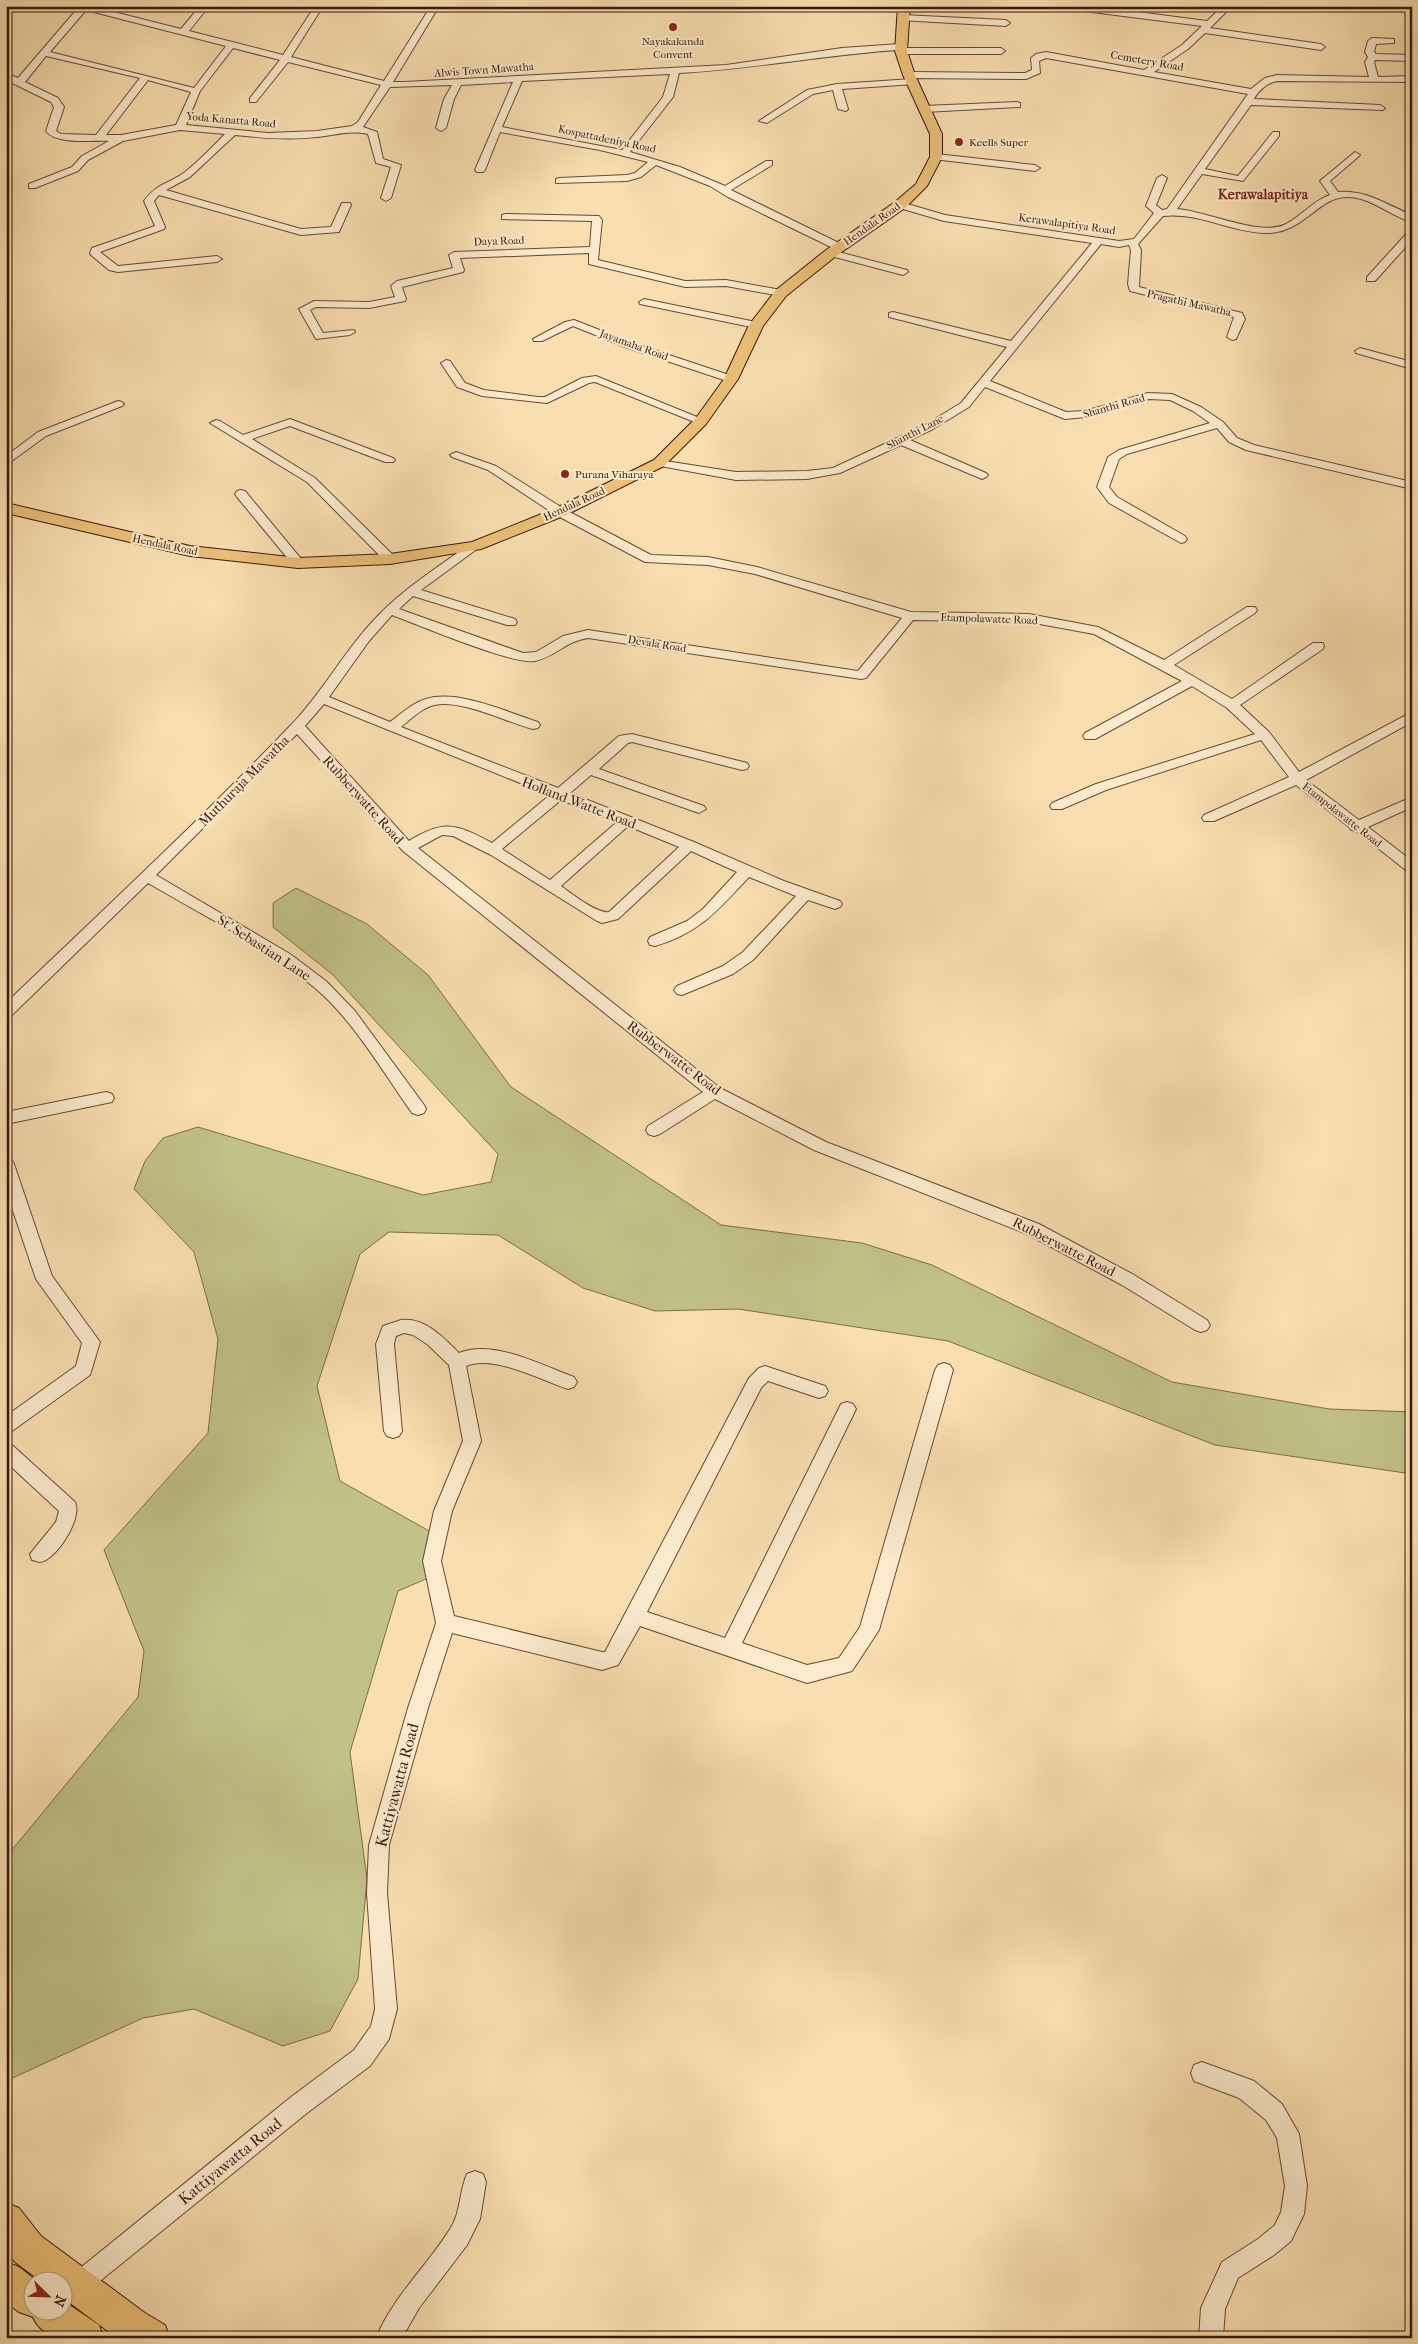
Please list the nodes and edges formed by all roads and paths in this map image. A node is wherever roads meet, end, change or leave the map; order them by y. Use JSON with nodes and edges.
{"nodes":[{"id":1,"x":205,"y":6,"type":"edge"},
{"id":2,"x":319,"y":6,"type":"edge"},
{"id":3,"x":435,"y":6,"type":"edge"},
{"id":4,"x":1068,"y":6,"type":"edge"},
{"id":5,"x":1228,"y":6,"type":"edge"},
{"id":6,"x":83,"y":7,"type":"edge"},
{"id":7,"x":903,"y":12,"type":"edge"},
{"id":8,"x":1006,"y":23,"type":"dead end"},
{"id":9,"x":1208,"y":27,"type":"junction"},
{"id":10,"x":182,"y":33,"type":"junction"},
{"id":11,"x":1391,"y":41,"type":"dead end"},
{"id":12,"x":231,"y":46,"type":"junction"},
{"id":13,"x":1321,"y":47,"type":"dead end"},
{"id":14,"x":900,"y":49,"type":"junction"},
{"id":15,"x":1000,"y":51,"type":"dead end"},
{"id":16,"x":43,"y":53,"type":"junction"},
{"id":17,"x":1373,"y":56,"type":"junction"},
{"id":18,"x":1412,"y":58,"type":"edge"},
{"id":19,"x":285,"y":59,"type":"junction"},
{"id":20,"x":675,"y":70,"type":"junction"},
{"id":21,"x":1147,"y":72,"type":"junction"},
{"id":22,"x":6,"y":76,"type":"edge"},
{"id":23,"x":146,"y":76,"type":"junction"},
{"id":24,"x":519,"y":78,"type":"junction"},
{"id":25,"x":910,"y":79,"type":"junction"},
{"id":26,"x":1412,"y":79,"type":"edge"},
{"id":27,"x":1374,"y":80,"type":"junction"},
{"id":28,"x":19,"y":82,"type":"junction"},
{"id":29,"x":387,"y":84,"type":"junction"},
{"id":30,"x":457,"y":84,"type":"junction"},
{"id":31,"x":837,"y":86,"type":"junction"},
{"id":32,"x":196,"y":91,"type":"junction"},
{"id":33,"x":1253,"y":92,"type":"junction"},
{"id":34,"x":254,"y":100,"type":"dead end"},
{"id":35,"x":1248,"y":102,"type":"junction"},
{"id":36,"x":1017,"y":105,"type":"dead end"},
{"id":37,"x":1380,"y":108,"type":"dead end"},
{"id":38,"x":843,"y":109,"type":"dead end"},
{"id":39,"x":924,"y":109,"type":"junction"},
{"id":40,"x":764,"y":121,"type":"dead end"},
{"id":41,"x":180,"y":126,"type":"junction"},
{"id":42,"x":354,"y":128,"type":"junction"},
{"id":43,"x":441,"y":128,"type":"dead end"},
{"id":44,"x":497,"y":129,"type":"junction"},
{"id":45,"x":232,"y":133,"type":"junction"},
{"id":46,"x":1276,"y":134,"type":"dead end"},
{"id":47,"x":98,"y":138,"type":"junction"},
{"id":48,"x":121,"y":138,"type":"junction"},
{"id":49,"x":624,"y":153,"type":"junction"},
{"id":50,"x":1355,"y":155,"type":"dead end"},
{"id":51,"x":936,"y":157,"type":"junction"},
{"id":52,"x":655,"y":161,"type":"junction"},
{"id":53,"x":769,"y":163,"type":"dead end"},
{"id":54,"x":1035,"y":168,"type":"dead end"},
{"id":55,"x":480,"y":170,"type":"dead end"},
{"id":56,"x":1199,"y":171,"type":"junction"},
{"id":57,"x":1162,"y":178,"type":"dead end"},
{"id":58,"x":559,"y":181,"type":"dead end"},
{"id":59,"x":32,"y":186,"type":"dead end"},
{"id":60,"x":725,"y":190,"type":"junction"},
{"id":61,"x":158,"y":191,"type":"junction"},
{"id":62,"x":1335,"y":195,"type":"junction"},
{"id":63,"x":386,"y":198,"type":"dead end"},
{"id":64,"x":346,"y":205,"type":"dead end"},
{"id":65,"x":900,"y":205,"type":"junction"},
{"id":66,"x":1165,"y":212,"type":"junction"},
{"id":67,"x":506,"y":217,"type":"dead end"},
{"id":68,"x":1412,"y":219,"type":"edge"},
{"id":69,"x":1412,"y":234,"type":"edge"},
{"id":70,"x":1098,"y":242,"type":"junction"},
{"id":71,"x":1133,"y":243,"type":"junction"},
{"id":72,"x":595,"y":250,"type":"junction"},
{"id":73,"x":835,"y":250,"type":"junction"},
{"id":74,"x":217,"y":259,"type":"dead end"},
{"id":75,"x":903,"y":272,"type":"dead end"},
{"id":76,"x":1371,"y":279,"type":"dead end"},
{"id":77,"x":781,"y":293,"type":"junction"},
{"id":78,"x":644,"y":302,"type":"dead end"},
{"id":79,"x":892,"y":316,"type":"dead end"},
{"id":80,"x":756,"y":325,"type":"junction"},
{"id":81,"x":350,"y":332,"type":"dead end"},
{"id":82,"x":538,"y":338,"type":"dead end"},
{"id":83,"x":1232,"y":338,"type":"dead end"},
{"id":84,"x":1014,"y":345,"type":"junction"},
{"id":85,"x":1360,"y":351,"type":"dead end"},
{"id":86,"x":446,"y":363,"type":"dead end"},
{"id":87,"x":1412,"y":366,"type":"edge"},
{"id":88,"x":732,"y":379,"type":"junction"},
{"id":89,"x":982,"y":382,"type":"junction"},
{"id":90,"x":118,"y":404,"type":"dead end"},
{"id":91,"x":701,"y":421,"type":"junction"},
{"id":92,"x":216,"y":424,"type":"dead end"},
{"id":93,"x":1220,"y":424,"type":"junction"},
{"id":94,"x":242,"y":439,"type":"junction"},
{"id":95,"x":900,"y":440,"type":"junction"},
{"id":96,"x":456,"y":455,"type":"dead end"},
{"id":97,"x":389,"y":460,"type":"dead end"},
{"id":98,"x":6,"y":462,"type":"edge"},
{"id":99,"x":659,"y":463,"type":"junction"},
{"id":100,"x":982,"y":475,"type":"dead end"},
{"id":101,"x":1412,"y":486,"type":"edge"},
{"id":102,"x":240,"y":494,"type":"dead end"},
{"id":103,"x":6,"y":508,"type":"edge"},
{"id":104,"x":560,"y":512,"type":"junction"},
{"id":105,"x":1181,"y":539,"type":"dead end"},
{"id":106,"x":475,"y":546,"type":"junction"},
{"id":107,"x":390,"y":560,"type":"junction"},
{"id":108,"x":298,"y":563,"type":"junction"},
{"id":109,"x":413,"y":592,"type":"junction"},
{"id":110,"x":390,"y":610,"type":"junction"},
{"id":111,"x":1251,"y":610,"type":"dead end"},
{"id":112,"x":910,"y":616,"type":"junction"},
{"id":113,"x":511,"y":622,"type":"dead end"},
{"id":114,"x":1318,"y":646,"type":"dead end"},
{"id":115,"x":1166,"y":665,"type":"junction"},
{"id":116,"x":1192,"y":681,"type":"junction"},
{"id":117,"x":323,"y":699,"type":"junction"},
{"id":118,"x":1232,"y":704,"type":"junction"},
{"id":119,"x":1412,"y":716,"type":"edge"},
{"id":120,"x":534,"y":725,"type":"dead end"},
{"id":121,"x":298,"y":727,"type":"junction"},
{"id":122,"x":391,"y":728,"type":"junction"},
{"id":123,"x":1264,"y":735,"type":"junction"},
{"id":124,"x":1090,"y":736,"type":"dead end"},
{"id":125,"x":742,"y":766,"type":"dead end"},
{"id":126,"x":589,"y":770,"type":"junction"},
{"id":127,"x":1297,"y":779,"type":"junction"},
{"id":128,"x":558,"y":795,"type":"junction"},
{"id":129,"x":1412,"y":801,"type":"edge"},
{"id":130,"x":1057,"y":806,"type":"dead end"},
{"id":131,"x":699,"y":809,"type":"dead end"},
{"id":132,"x":1209,"y":818,"type":"dead end"},
{"id":133,"x":626,"y":821,"type":"junction"},
{"id":134,"x":1356,"y":827,"type":"junction"},
{"id":135,"x":689,"y":845,"type":"junction"},
{"id":136,"x":408,"y":848,"type":"junction"},
{"id":137,"x":492,"y":849,"type":"junction"},
{"id":138,"x":1412,"y":868,"type":"edge"},
{"id":139,"x":747,"y":870,"type":"junction"},
{"id":140,"x":148,"y":877,"type":"junction"},
{"id":141,"x":551,"y":887,"type":"junction"},
{"id":142,"x":805,"y":895,"type":"junction"},
{"id":143,"x":835,"y":904,"type":"dead end"},
{"id":144,"x":655,"y":941,"type":"dead end"},
{"id":145,"x":682,"y":990,"type":"dead end"},
{"id":146,"x":6,"y":1011,"type":"edge"},
{"id":147,"x":714,"y":1092,"type":"junction"},
{"id":148,"x":106,"y":1098,"type":"dead end"},
{"id":149,"x":418,"y":1109,"type":"dead end"},
{"id":150,"x":6,"y":1118,"type":"edge"},
{"id":151,"x":654,"y":1130,"type":"dead end"},
{"id":152,"x":6,"y":1164,"type":"edge"},
{"id":153,"x":1201,"y":1325,"type":"dead end"},
{"id":154,"x":456,"y":1362,"type":"junction"},
{"id":155,"x":944,"y":1370,"type":"dead end"},
{"id":156,"x":568,"y":1382,"type":"dead end"},
{"id":157,"x":819,"y":1391,"type":"dead end"},
{"id":158,"x":846,"y":1410,"type":"dead end"},
{"id":159,"x":6,"y":1426,"type":"edge"},
{"id":160,"x":393,"y":1431,"type":"dead end"},
{"id":161,"x":6,"y":1450,"type":"edge"},
{"id":162,"x":38,"y":1554,"type":"dead end"},
{"id":163,"x":635,"y":1616,"type":"junction"},
{"id":164,"x":446,"y":1623,"type":"junction"},
{"id":165,"x":730,"y":1648,"type":"junction"},
{"id":166,"x":1202,"y":2073,"type":"dead end"},
{"id":167,"x":475,"y":2182,"type":"dead end"},
{"id":168,"x":6,"y":2222,"type":"edge"},
{"id":169,"x":28,"y":2249,"type":"junction"},
{"id":170,"x":6,"y":2275,"type":"edge"},
{"id":171,"x":6,"y":2280,"type":"edge"},
{"id":172,"x":76,"y":2286,"type":"junction"},
{"id":173,"x":22,"y":2292,"type":"edge"},
{"id":174,"x":63,"y":2322,"type":"edge"},
{"id":175,"x":136,"y":2334,"type":"edge"},
{"id":176,"x":86,"y":2338,"type":"edge"},
{"id":177,"x":388,"y":2338,"type":"edge"},
{"id":178,"x":1210,"y":2338,"type":"edge"}],
"edges":[{"from":1,"to":10,"type":"street"},
{"from":2,"to":19,"type":"street"},
{"from":3,"to":29,"type":"street"},
{"from":4,"to":9,"type":"street"},
{"from":5,"to":9,"type":"street"},
{"from":6,"to":10,"type":"street","name":"Alwis Town Mawatha"},
{"from":6,"to":16,"type":"street"},
{"from":7,"to":8,"type":"street"},
{"from":7,"to":14,"type":"main road","name":"Hendala Road"},
{"from":9,"to":13,"type":"street"},
{"from":9,"to":21,"type":"street"},
{"from":10,"to":12,"type":"street","name":"Alwis Town Mawatha"},
{"from":11,"to":17,"type":"street"},
{"from":12,"to":19,"type":"street","name":"Alwis Town Mawatha"},
{"from":12,"to":32,"type":"street"},
{"from":14,"to":15,"type":"street","name":"Alwis Town Mawatha"},
{"from":14,"to":20,"type":"street","name":"Alwis Town Mawatha"},
{"from":14,"to":25,"type":"main road","name":"Hendala Road"},
{"from":16,"to":23,"type":"street"},
{"from":16,"to":28,"type":"street"},
{"from":17,"to":18,"type":"street"},
{"from":17,"to":27,"type":"street"},
{"from":19,"to":29,"type":"street","name":"Alwis Town Mawatha"},
{"from":19,"to":34,"type":"street"},
{"from":20,"to":24,"type":"street","name":"Alwis Town Mawatha"},
{"from":20,"to":49,"type":"street"},
{"from":21,"to":25,"type":"street","name":"Cemetery Road"},
{"from":21,"to":33,"type":"street","name":"Cemetery Road"},
{"from":22,"to":28,"type":"street","name":"Yoda Kanatta Road"},
{"from":23,"to":32,"type":"street"},
{"from":23,"to":47,"type":"street"},
{"from":24,"to":30,"type":"street","name":"Alwis Town Mawatha"},
{"from":24,"to":44,"type":"street"},
{"from":25,"to":31,"type":"street"},
{"from":25,"to":39,"type":"main road","name":"Hendala Road"},
{"from":26,"to":27,"type":"street"},
{"from":27,"to":33,"type":"street"},
{"from":28,"to":47,"type":"street","name":"Yoda Kanatta Road"},
{"from":29,"to":30,"type":"street","name":"Alwis Town Mawatha"},
{"from":29,"to":42,"type":"street"},
{"from":30,"to":43,"type":"street"},
{"from":31,"to":38,"type":"street"},
{"from":31,"to":40,"type":"street"},
{"from":32,"to":41,"type":"street"},
{"from":33,"to":35,"type":"street"},
{"from":35,"to":37,"type":"street"},
{"from":35,"to":56,"type":"street"},
{"from":36,"to":39,"type":"street"},
{"from":39,"to":51,"type":"main road","name":"Hendala Road"},
{"from":41,"to":45,"type":"street","name":"Yoda Kanatta Road"},
{"from":41,"to":48,"type":"street","name":"Yoda Kanatta Road"},
{"from":42,"to":45,"type":"street","name":"Yoda Kanatta Road"},
{"from":42,"to":63,"type":"street"},
{"from":44,"to":49,"type":"street","name":"Kospattadeniya Road"},
{"from":44,"to":55,"type":"street"},
{"from":45,"to":61,"type":"street"},
{"from":46,"to":56,"type":"street"},
{"from":47,"to":48,"type":"street","name":"Yoda Kanatta Road"},
{"from":48,"to":59,"type":"street"},
{"from":49,"to":52,"type":"street","name":"Kospattadeniya Road"},
{"from":50,"to":62,"type":"street"},
{"from":51,"to":54,"type":"street"},
{"from":51,"to":65,"type":"main road","name":"Hendala Road"},
{"from":52,"to":58,"type":"street"},
{"from":52,"to":60,"type":"street","name":"Kospattadeniya Road"},
{"from":53,"to":60,"type":"street"},
{"from":56,"to":66,"type":"street"},
{"from":57,"to":66,"type":"street"},
{"from":60,"to":73,"type":"street","name":"Kospattadeniya Road"},
{"from":61,"to":64,"type":"street"},
{"from":61,"to":74,"type":"street"},
{"from":62,"to":66,"type":"street"},
{"from":62,"to":68,"type":"street"},
{"from":65,"to":70,"type":"street","name":"Kerawalapitiya Road"},
{"from":65,"to":73,"type":"main road","name":"Hendala Road"},
{"from":66,"to":71,"type":"street","name":"Kerawalapitiya Road"},
{"from":67,"to":72,"type":"street"},
{"from":69,"to":76,"type":"street"},
{"from":70,"to":71,"type":"street","name":"Kerawalapitiya Road"},
{"from":70,"to":84,"type":"street","name":"Shanthi Lane"},
{"from":71,"to":83,"type":"street","name":"Pragathi Mawatha"},
{"from":72,"to":77,"type":"street"},
{"from":72,"to":81,"type":"street","name":"Daya Road"},
{"from":73,"to":75,"type":"street","name":"Kospattadeniya Road"},
{"from":73,"to":77,"type":"main road","name":"Hendala Road"},
{"from":77,"to":80,"type":"main road","name":"Hendala Road"},
{"from":78,"to":80,"type":"street"},
{"from":79,"to":84,"type":"street"},
{"from":80,"to":88,"type":"main road","name":"Hendala Road"},
{"from":82,"to":88,"type":"street","name":"Jayamaha Road"},
{"from":84,"to":89,"type":"street","name":"Shanthi Lane"},
{"from":85,"to":87,"type":"street"},
{"from":86,"to":91,"type":"street"},
{"from":88,"to":91,"type":"main road","name":"Hendala Road"},
{"from":89,"to":93,"type":"street","name":"Shanthi Road"},
{"from":89,"to":95,"type":"street","name":"Shanthi Lane"},
{"from":90,"to":98,"type":"street"},
{"from":91,"to":99,"type":"main road","name":"Hendala Road"},
{"from":92,"to":94,"type":"street"},
{"from":93,"to":101,"type":"street","name":"Shanthi Road"},
{"from":93,"to":105,"type":"street"},
{"from":94,"to":97,"type":"street"},
{"from":94,"to":107,"type":"street"},
{"from":95,"to":99,"type":"street","name":"Shanthi Lane"},
{"from":95,"to":100,"type":"street"},
{"from":96,"to":104,"type":"street","name":"Etampolawatte Road"},
{"from":99,"to":104,"type":"main road","name":"Hendala Road"},
{"from":102,"to":108,"type":"street"},
{"from":103,"to":108,"type":"main road","name":"Hendala Road"},
{"from":104,"to":106,"type":"main road","name":"Hendala Road"},
{"from":104,"to":112,"type":"street","name":"Etampolawatte Road"},
{"from":106,"to":107,"type":"main road","name":"Hendala Road"},
{"from":106,"to":109,"type":"street","name":"Muthuraja Mawatha"},
{"from":107,"to":108,"type":"main road","name":"Hendala Road"},
{"from":109,"to":110,"type":"street","name":"Muthuraja Mawatha"},
{"from":109,"to":113,"type":"street"},
{"from":110,"to":112,"type":"street","name":"Devala Road"},
{"from":110,"to":117,"type":"street","name":"Muthuraja Mawatha"},
{"from":111,"to":115,"type":"street"},
{"from":112,"to":115,"type":"street","name":"Etampolawatte Road"},
{"from":114,"to":118,"type":"street"},
{"from":115,"to":116,"type":"street","name":"Etampolawatte Road"},
{"from":116,"to":118,"type":"street","name":"Etampolawatte Road"},
{"from":116,"to":124,"type":"street"},
{"from":117,"to":121,"type":"street","name":"Muthuraja Mawatha"},
{"from":117,"to":122,"type":"street","name":"Holland Watte Road"},
{"from":118,"to":123,"type":"street","name":"Etampolawatte Road"},
{"from":119,"to":127,"type":"street"},
{"from":120,"to":122,"type":"street"},
{"from":121,"to":136,"type":"street","name":"Rubberwatte Road"},
{"from":121,"to":140,"type":"street","name":"Muthuraja Mawatha"},
{"from":122,"to":128,"type":"street","name":"Holland Watte Road"},
{"from":123,"to":127,"type":"street","name":"Etampolawatte Road"},
{"from":123,"to":130,"type":"street"},
{"from":125,"to":126,"type":"street"},
{"from":126,"to":128,"type":"street"},
{"from":126,"to":131,"type":"street"},
{"from":127,"to":132,"type":"street"},
{"from":127,"to":134,"type":"street","name":"Etampolawatte Road"},
{"from":128,"to":133,"type":"street","name":"Holland Watte Road"},
{"from":128,"to":137,"type":"street"},
{"from":129,"to":134,"type":"street"},
{"from":133,"to":135,"type":"street","name":"Holland Watte Road"},
{"from":133,"to":141,"type":"street"},
{"from":134,"to":138,"type":"street","name":"Etampolawatte Road"},
{"from":135,"to":139,"type":"street","name":"Holland Watte Road"},
{"from":135,"to":141,"type":"street"},
{"from":136,"to":137,"type":"street"},
{"from":136,"to":147,"type":"street","name":"Rubberwatte Road"},
{"from":137,"to":141,"type":"street"},
{"from":139,"to":142,"type":"street","name":"Holland Watte Road"},
{"from":139,"to":144,"type":"street"},
{"from":140,"to":146,"type":"street","name":"Muthuraja Mawatha"},
{"from":140,"to":149,"type":"street","name":"St' Sebastian Lane"},
{"from":142,"to":143,"type":"street","name":"Holland Watte Road"},
{"from":142,"to":145,"type":"street"},
{"from":147,"to":151,"type":"street"},
{"from":147,"to":153,"type":"street","name":"Rubberwatte Road"},
{"from":148,"to":150,"type":"street"},
{"from":152,"to":159,"type":"street"},
{"from":154,"to":156,"type":"street"},
{"from":154,"to":160,"type":"street"},
{"from":154,"to":164,"type":"street"},
{"from":155,"to":165,"type":"street"},
{"from":157,"to":163,"type":"street"},
{"from":158,"to":165,"type":"street"},
{"from":161,"to":162,"type":"street"},
{"from":163,"to":164,"type":"street"},
{"from":163,"to":165,"type":"street"},
{"from":164,"to":172,"type":"street","name":"Kattiyawatta Road"},
{"from":166,"to":178,"type":"street"},
{"from":167,"to":177,"type":"street"},
{"from":168,"to":169,"type":"highway"},
{"from":169,"to":170,"type":"street"},
{"from":169,"to":172,"type":"highway"},
{"from":171,"to":173,"type":"highway"},
{"from":172,"to":175,"type":"highway"},
{"from":174,"to":176,"type":"highway"}]}
